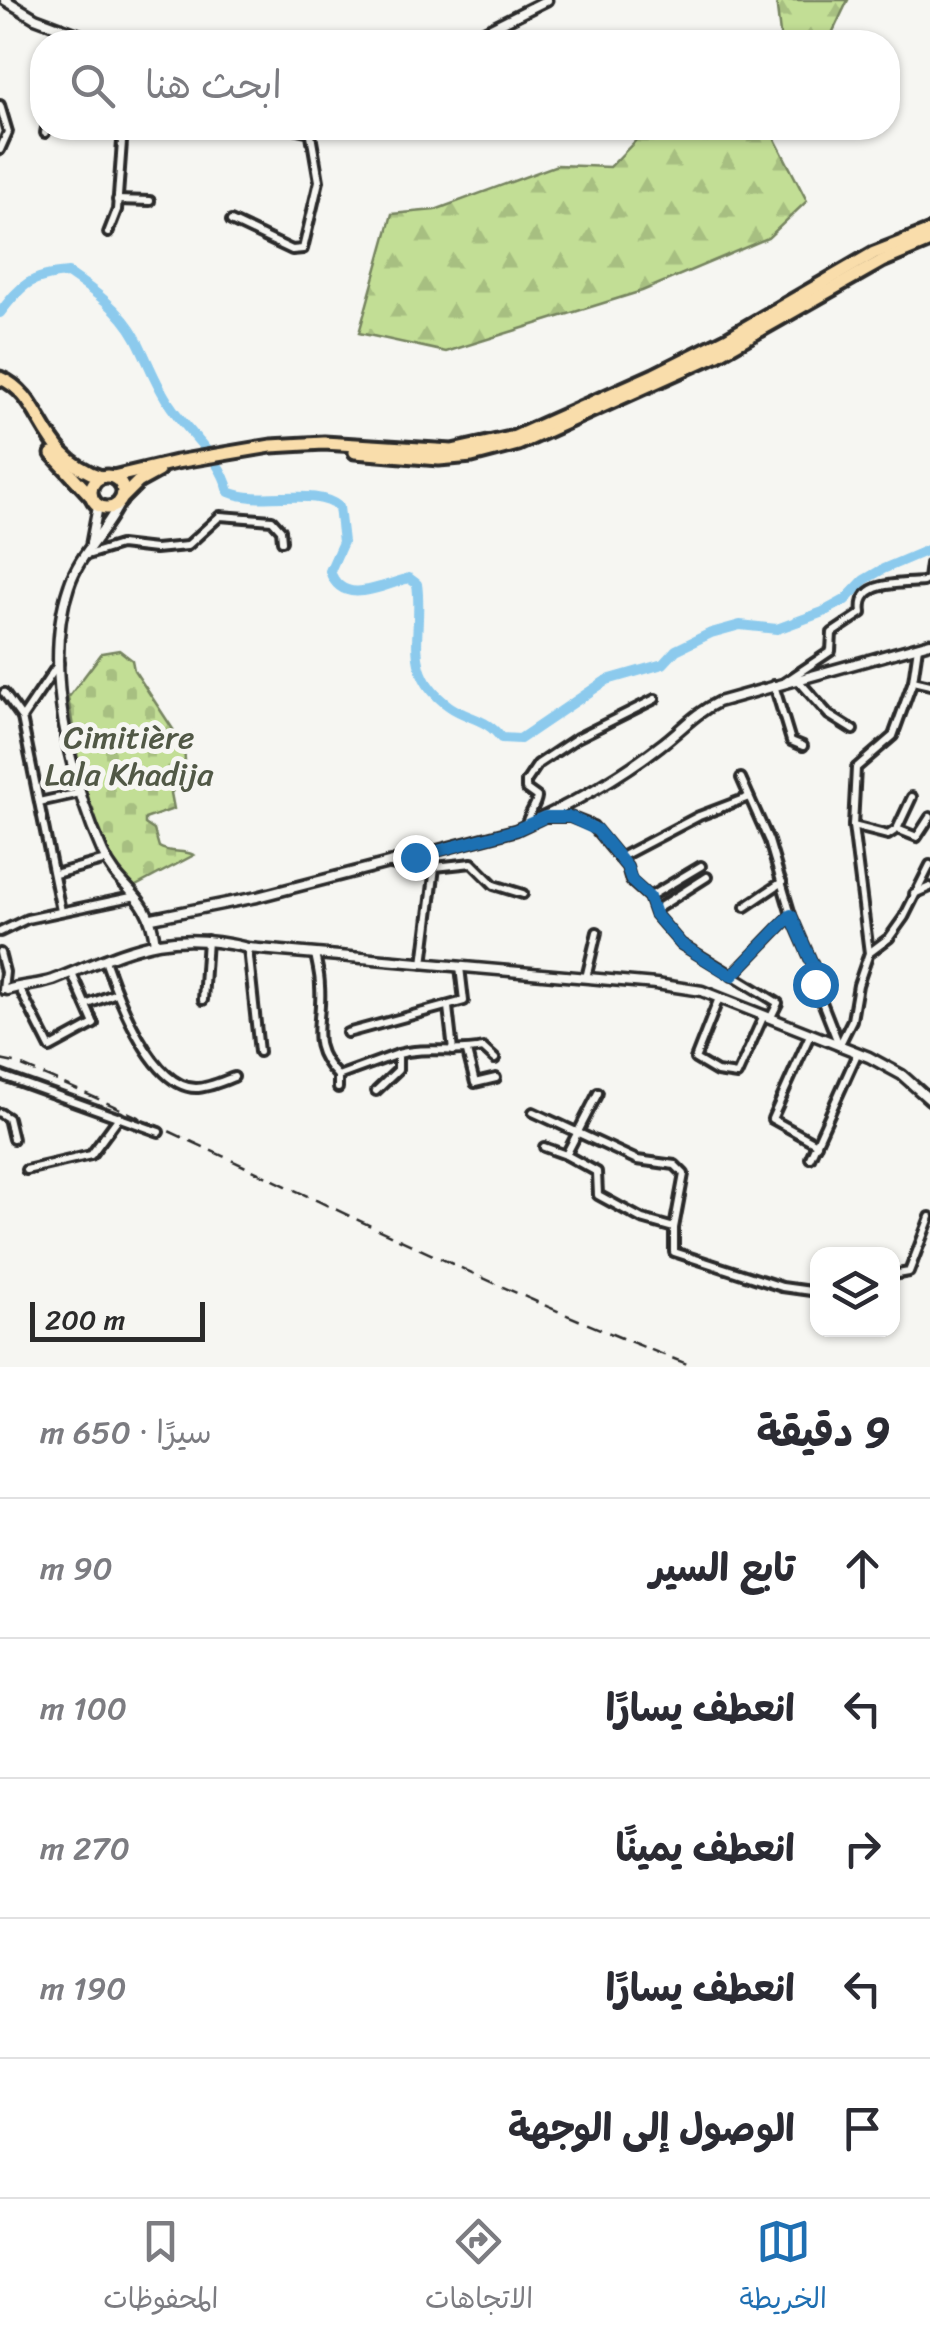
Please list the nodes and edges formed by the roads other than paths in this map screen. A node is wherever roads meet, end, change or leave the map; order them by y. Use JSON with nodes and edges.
{"nodes":[{"id":1,"x":6,"y":0,"type":"edge"},
{"id":2,"x":547,"y":0,"type":"edge"},
{"id":3,"x":60,"y":28,"type":"joint"},
{"id":4,"x":66,"y":30,"type":"edge"},
{"id":5,"x":484,"y":30,"type":"edge"},
{"id":6,"x":0,"y":105,"type":"edge"},
{"id":7,"x":121,"y":140,"type":"edge"},
{"id":8,"x":312,"y":140,"type":"edge"},
{"id":9,"x":0,"y":150,"type":"edge"},
{"id":10,"x":117,"y":200,"type":"junction"},
{"id":11,"x":150,"y":201,"type":"dead end"},
{"id":12,"x":231,"y":221,"type":"dead end"},
{"id":13,"x":930,"y":231,"type":"edge"},
{"id":14,"x":108,"y":232,"type":"dead end"},
{"id":15,"x":930,"y":240,"type":"edge"},
{"id":16,"x":0,"y":378,"type":"edge"},
{"id":17,"x":0,"y":386,"type":"edge"},
{"id":18,"x":222,"y":456,"type":"junction"},
{"id":19,"x":205,"y":459,"type":"junction"},
{"id":20,"x":107,"y":477,"type":"junction"},
{"id":21,"x":121,"y":499,"type":"junction"},
{"id":22,"x":94,"y":500,"type":"junction"},
{"id":23,"x":282,"y":541,"type":"dead end"},
{"id":24,"x":87,"y":552,"type":"junction"},
{"id":25,"x":930,"y":564,"type":"edge"},
{"id":26,"x":930,"y":643,"type":"edge"},
{"id":27,"x":918,"y":647,"type":"junction"},
{"id":28,"x":59,"y":662,"type":"junction"},
{"id":29,"x":798,"y":680,"type":"junction"},
{"id":30,"x":913,"y":680,"type":"junction"},
{"id":31,"x":785,"y":682,"type":"junction"},
{"id":32,"x":774,"y":685,"type":"junction"},
{"id":33,"x":930,"y":685,"type":"edge"},
{"id":34,"x":4,"y":693,"type":"dead end"},
{"id":35,"x":655,"y":699,"type":"dead end"},
{"id":36,"x":22,"y":718,"type":"junction"},
{"id":37,"x":852,"y":730,"type":"dead end"},
{"id":38,"x":803,"y":746,"type":"dead end"},
{"id":39,"x":741,"y":778,"type":"dead end"},
{"id":40,"x":80,"y":793,"type":"junction"},
{"id":41,"x":748,"y":797,"type":"junction"},
{"id":42,"x":912,"y":797,"type":"dead end"},
{"id":43,"x":39,"y":802,"type":"junction"},
{"id":44,"x":545,"y":817,"type":"junction"},
{"id":45,"x":930,"y":818,"type":"edge"},
{"id":46,"x":526,"y":825,"type":"junction"},
{"id":47,"x":853,"y":826,"type":"junction"},
{"id":48,"x":897,"y":828,"type":"junction"},
{"id":49,"x":619,"y":858,"type":"junction"},
{"id":50,"x":106,"y":860,"type":"junction"},
{"id":51,"x":388,"y":863,"type":"junction"},
{"id":52,"x":701,"y":866,"type":"dead end"},
{"id":53,"x":930,"y":866,"type":"edge"},
{"id":54,"x":435,"y":867,"type":"junction"},
{"id":55,"x":55,"y":874,"type":"junction"},
{"id":56,"x":708,"y":877,"type":"dead end"},
{"id":57,"x":782,"y":882,"type":"junction"},
{"id":58,"x":930,"y":888,"type":"edge"},
{"id":59,"x":522,"y":894,"type":"dead end"},
{"id":60,"x":913,"y":895,"type":"junction"},
{"id":61,"x":136,"y":896,"type":"junction"},
{"id":62,"x":649,"y":897,"type":"junction"},
{"id":63,"x":745,"y":907,"type":"dead end"},
{"id":64,"x":655,"y":910,"type":"junction"},
{"id":65,"x":61,"y":911,"type":"junction"},
{"id":66,"x":791,"y":915,"type":"junction"},
{"id":67,"x":152,"y":918,"type":"junction"},
{"id":68,"x":0,"y":932,"type":"edge"},
{"id":69,"x":598,"y":932,"type":"dead end"},
{"id":70,"x":207,"y":940,"type":"junction"},
{"id":71,"x":151,"y":944,"type":"junction"},
{"id":72,"x":248,"y":948,"type":"junction"},
{"id":73,"x":0,"y":953,"type":"edge"},
{"id":74,"x":869,"y":953,"type":"junction"},
{"id":75,"x":315,"y":954,"type":"junction"},
{"id":76,"x":106,"y":964,"type":"junction"},
{"id":77,"x":423,"y":964,"type":"junction"},
{"id":78,"x":460,"y":967,"type":"junction"},
{"id":79,"x":73,"y":976,"type":"junction"},
{"id":80,"x":732,"y":976,"type":"junction"},
{"id":81,"x":586,"y":978,"type":"junction"},
{"id":82,"x":4,"y":990,"type":"edge"},
{"id":83,"x":21,"y":991,"type":"junction"},
{"id":84,"x":116,"y":993,"type":"junction"},
{"id":85,"x":719,"y":998,"type":"junction"},
{"id":86,"x":203,"y":1000,"type":"dead end"},
{"id":87,"x":86,"y":1005,"type":"junction"},
{"id":88,"x":448,"y":1007,"type":"junction"},
{"id":89,"x":767,"y":1016,"type":"junction"},
{"id":90,"x":348,"y":1033,"type":"dead end"},
{"id":91,"x":810,"y":1034,"type":"junction"},
{"id":92,"x":839,"y":1046,"type":"junction"},
{"id":93,"x":453,"y":1051,"type":"junction"},
{"id":94,"x":259,"y":1052,"type":"dead end"},
{"id":95,"x":467,"y":1052,"type":"junction"},
{"id":96,"x":398,"y":1054,"type":"junction"},
{"id":97,"x":857,"y":1054,"type":"junction"},
{"id":98,"x":495,"y":1059,"type":"dead end"},
{"id":99,"x":0,"y":1075,"type":"edge"},
{"id":100,"x":338,"y":1076,"type":"junction"},
{"id":101,"x":234,"y":1077,"type":"dead end"},
{"id":102,"x":496,"y":1078,"type":"dead end"},
{"id":103,"x":338,"y":1088,"type":"dead end"},
{"id":104,"x":376,"y":1091,"type":"dead end"},
{"id":105,"x":598,"y":1092,"type":"dead end"},
{"id":106,"x":930,"y":1100,"type":"edge"},
{"id":107,"x":533,"y":1112,"type":"dead end"},
{"id":108,"x":0,"y":1113,"type":"edge"},
{"id":109,"x":119,"y":1117,"type":"junction"},
{"id":110,"x":159,"y":1132,"type":"dead end"},
{"id":111,"x":578,"y":1133,"type":"junction"},
{"id":112,"x":13,"y":1139,"type":"dead end"},
{"id":113,"x":817,"y":1144,"type":"junction"},
{"id":114,"x":544,"y":1147,"type":"dead end"},
{"id":115,"x":566,"y":1155,"type":"junction"},
{"id":116,"x":810,"y":1158,"type":"dead end"},
{"id":117,"x":26,"y":1170,"type":"dead end"},
{"id":118,"x":930,"y":1217,"type":"edge"},
{"id":119,"x":674,"y":1228,"type":"junction"},
{"id":120,"x":900,"y":1274,"type":"edge"},
{"id":121,"x":810,"y":1291,"type":"edge"}],
"edges":[{"from":1,"to":3,"type":"street"},
{"from":2,"to":5,"type":"street"},
{"from":3,"to":4,"type":"street"},
{"from":6,"to":9,"type":"street"},
{"from":7,"to":10,"type":"street"},
{"from":8,"to":12,"type":"street"},
{"from":10,"to":11,"type":"street"},
{"from":10,"to":14,"type":"street"},
{"from":13,"to":18,"type":"highway"},
{"from":15,"to":18,"type":"highway"},
{"from":16,"to":20,"type":"highway"},
{"from":17,"to":22,"type":"highway"},
{"from":18,"to":19,"type":"highway"},
{"from":19,"to":20,"type":"highway"},
{"from":19,"to":21,"type":"highway"},
{"from":20,"to":21,"type":"highway"},
{"from":20,"to":22,"type":"highway"},
{"from":21,"to":22,"type":"highway"},
{"from":21,"to":24,"type":"street"},
{"from":22,"to":24,"type":"street"},
{"from":23,"to":24,"type":"street"},
{"from":24,"to":28,"type":"street"},
{"from":25,"to":31,"type":"street"},
{"from":26,"to":27,"type":"street"},
{"from":27,"to":29,"type":"street"},
{"from":27,"to":30,"type":"street"},
{"from":28,"to":36,"type":"street"},
{"from":28,"to":40,"type":"street"},
{"from":29,"to":31,"type":"street"},
{"from":29,"to":37,"type":"street"},
{"from":30,"to":33,"type":"street"},
{"from":30,"to":47,"type":"street"},
{"from":31,"to":32,"type":"street"},
{"from":32,"to":38,"type":"street"},
{"from":32,"to":44,"type":"street"},
{"from":34,"to":36,"type":"street"},
{"from":35,"to":46,"type":"street"},
{"from":36,"to":43,"type":"street"},
{"from":39,"to":41,"type":"street"},
{"from":40,"to":43,"type":"street"},
{"from":40,"to":50,"type":"street"},
{"from":41,"to":49,"type":"street"},
{"from":41,"to":57,"type":"street"},
{"from":42,"to":48,"type":"street"},
{"from":43,"to":55,"type":"street"},
{"from":44,"to":46,"type":"street"},
{"from":44,"to":49,"type":"street"},
{"from":45,"to":48,"type":"street"},
{"from":46,"to":51,"type":"street"},
{"from":47,"to":48,"type":"street"},
{"from":47,"to":74,"type":"street"},
{"from":49,"to":62,"type":"street"},
{"from":50,"to":55,"type":"street"},
{"from":50,"to":61,"type":"street"},
{"from":51,"to":54,"type":"street"},
{"from":51,"to":67,"type":"street"},
{"from":52,"to":62,"type":"street"},
{"from":53,"to":60,"type":"street"},
{"from":54,"to":59,"type":"street"},
{"from":54,"to":77,"type":"street"},
{"from":55,"to":65,"type":"street"},
{"from":56,"to":64,"type":"street"},
{"from":57,"to":63,"type":"street"},
{"from":57,"to":66,"type":"street"},
{"from":58,"to":60,"type":"street"},
{"from":60,"to":74,"type":"street"},
{"from":61,"to":65,"type":"street"},
{"from":61,"to":67,"type":"street"},
{"from":62,"to":64,"type":"street"},
{"from":64,"to":80,"type":"street"},
{"from":65,"to":68,"type":"street"},
{"from":66,"to":80,"type":"street"},
{"from":66,"to":92,"type":"street"},
{"from":67,"to":71,"type":"street"},
{"from":69,"to":81,"type":"street"},
{"from":70,"to":71,"type":"street"},
{"from":70,"to":72,"type":"street"},
{"from":70,"to":86,"type":"street"},
{"from":71,"to":76,"type":"street"},
{"from":71,"to":82,"type":"street"},
{"from":72,"to":75,"type":"street"},
{"from":72,"to":94,"type":"street"},
{"from":73,"to":82,"type":"street"},
{"from":74,"to":92,"type":"street"},
{"from":75,"to":77,"type":"street"},
{"from":75,"to":100,"type":"street"},
{"from":76,"to":79,"type":"street"},
{"from":76,"to":84,"type":"street"},
{"from":77,"to":78,"type":"street"},
{"from":78,"to":81,"type":"street"},
{"from":78,"to":88,"type":"street"},
{"from":79,"to":83,"type":"street"},
{"from":79,"to":87,"type":"street"},
{"from":80,"to":89,"type":"street"},
{"from":81,"to":85,"type":"street"},
{"from":82,"to":83,"type":"street"},
{"from":83,"to":87,"type":"street"},
{"from":84,"to":87,"type":"street"},
{"from":84,"to":101,"type":"street"},
{"from":85,"to":89,"type":"street"},
{"from":85,"to":89,"type":"street"},
{"from":88,"to":90,"type":"street"},
{"from":88,"to":93,"type":"street"},
{"from":89,"to":91,"type":"street"},
{"from":91,"to":92,"type":"street"},
{"from":91,"to":113,"type":"street"},
{"from":92,"to":97,"type":"street"},
{"from":93,"to":95,"type":"street"},
{"from":93,"to":96,"type":"street"},
{"from":95,"to":98,"type":"street"},
{"from":95,"to":102,"type":"street"},
{"from":96,"to":100,"type":"street"},
{"from":96,"to":104,"type":"street"},
{"from":97,"to":106,"type":"street"},
{"from":97,"to":113,"type":"street"},
{"from":99,"to":109,"type":"street"},
{"from":100,"to":103,"type":"street"},
{"from":105,"to":111,"type":"street"},
{"from":107,"to":111,"type":"street"},
{"from":108,"to":112,"type":"street"},
{"from":109,"to":110,"type":"street"},
{"from":109,"to":117,"type":"street"},
{"from":111,"to":115,"type":"street"},
{"from":111,"to":119,"type":"street"},
{"from":113,"to":116,"type":"street"},
{"from":114,"to":115,"type":"street"},
{"from":115,"to":119,"type":"street"},
{"from":118,"to":120,"type":"street"},
{"from":119,"to":121,"type":"street"}]}
